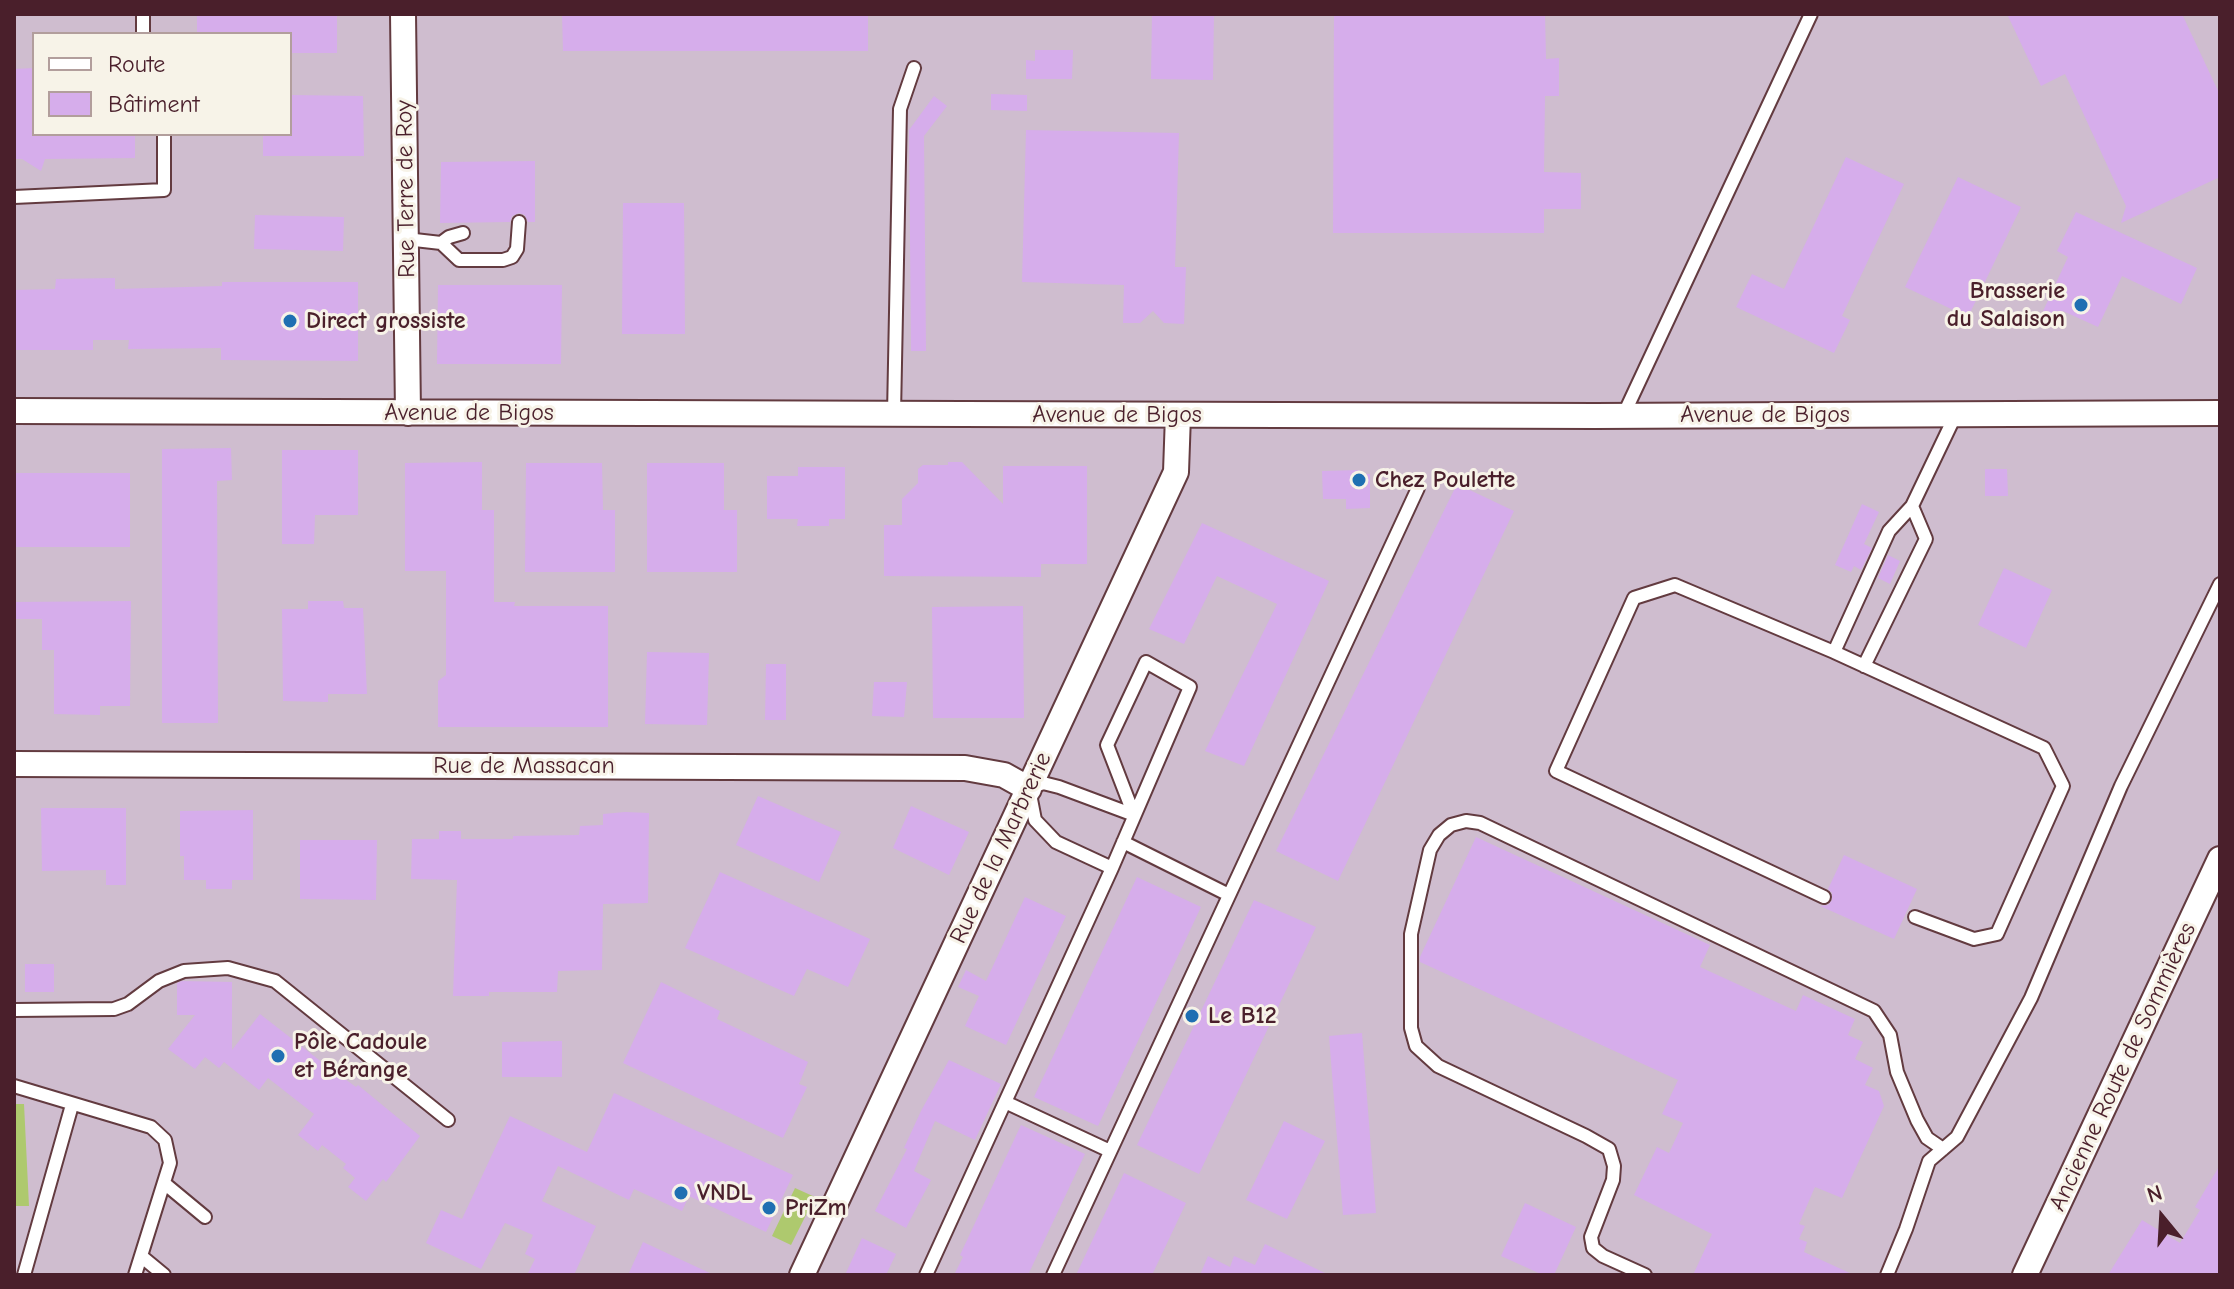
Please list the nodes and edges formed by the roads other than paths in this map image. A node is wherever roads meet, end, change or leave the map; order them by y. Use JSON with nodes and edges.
{"nodes":[{"id":1,"x":403,"y":14,"type":"edge"},
{"id":2,"x":1811,"y":14,"type":"edge"},
{"id":3,"x":914,"y":68,"type":"dead end"},
{"id":4,"x":164,"y":136,"type":"edge"},
{"id":5,"x":14,"y":197,"type":"edge"},
{"id":6,"x":519,"y":222,"type":"dead end"},
{"id":7,"x":463,"y":233,"type":"dead end"},
{"id":8,"x":406,"y":239,"type":"junction"},
{"id":9,"x":441,"y":243,"type":"junction"},
{"id":10,"x":14,"y":411,"type":"edge"},
{"id":11,"x":408,"y":413,"type":"junction"},
{"id":12,"x":2220,"y":413,"type":"edge"},
{"id":13,"x":894,"y":414,"type":"junction"},
{"id":14,"x":1956,"y":414,"type":"junction"},
{"id":15,"x":1178,"y":415,"type":"junction"},
{"id":16,"x":1623,"y":416,"type":"junction"},
{"id":17,"x":1418,"y":488,"type":"dead end"},
{"id":18,"x":1912,"y":506,"type":"junction"},
{"id":19,"x":2220,"y":584,"type":"edge"},
{"id":20,"x":1834,"y":652,"type":"junction"},
{"id":21,"x":1864,"y":666,"type":"junction"},
{"id":22,"x":14,"y":764,"type":"edge"},
{"id":23,"x":1029,"y":789,"type":"junction"},
{"id":24,"x":1134,"y":815,"type":"junction"},
{"id":25,"x":1123,"y":842,"type":"junction"},
{"id":26,"x":2220,"y":859,"type":"edge"},
{"id":27,"x":1112,"y":868,"type":"junction"},
{"id":28,"x":1229,"y":895,"type":"junction"},
{"id":29,"x":1824,"y":897,"type":"dead end"},
{"id":30,"x":1915,"y":917,"type":"dead end"},
{"id":31,"x":14,"y":1010,"type":"edge"},
{"id":32,"x":14,"y":1086,"type":"edge"},
{"id":33,"x":1005,"y":1102,"type":"junction"},
{"id":34,"x":72,"y":1105,"type":"junction"},
{"id":35,"x":448,"y":1120,"type":"dead end"},
{"id":36,"x":1943,"y":1149,"type":"junction"},
{"id":37,"x":1110,"y":1151,"type":"junction"},
{"id":38,"x":164,"y":1183,"type":"junction"},
{"id":39,"x":205,"y":1217,"type":"dead end"},
{"id":40,"x":141,"y":1256,"type":"junction"},
{"id":41,"x":24,"y":1275,"type":"edge"},
{"id":42,"x":135,"y":1275,"type":"edge"},
{"id":43,"x":164,"y":1275,"type":"edge"},
{"id":44,"x":802,"y":1275,"type":"edge"},
{"id":45,"x":926,"y":1275,"type":"edge"},
{"id":46,"x":1053,"y":1275,"type":"edge"},
{"id":47,"x":1645,"y":1275,"type":"edge"},
{"id":48,"x":1887,"y":1275,"type":"edge"},
{"id":49,"x":2025,"y":1275,"type":"edge"}],
"edges":[{"from":1,"to":8,"type":"street","name":"Rue Terre de Roy"},
{"from":2,"to":16,"type":"lane"},
{"from":3,"to":13,"type":"lane"},
{"from":4,"to":5,"type":"lane"},
{"from":6,"to":9,"type":"lane"},
{"from":7,"to":9,"type":"lane"},
{"from":8,"to":9,"type":"lane"},
{"from":8,"to":11,"type":"street","name":"Rue Terre de Roy"},
{"from":10,"to":11,"type":"street","name":"Avenue de Bigos"},
{"from":11,"to":13,"type":"street","name":"Avenue de Bigos"},
{"from":12,"to":14,"type":"street","name":"Avenue de Bigos"},
{"from":13,"to":15,"type":"street","name":"Avenue de Bigos"},
{"from":14,"to":16,"type":"street","name":"Avenue de Bigos"},
{"from":14,"to":18,"type":"lane"},
{"from":15,"to":16,"type":"street","name":"Avenue de Bigos"},
{"from":15,"to":23,"type":"street","name":"Rue de la Marbrerie"},
{"from":17,"to":28,"type":"lane"},
{"from":18,"to":20,"type":"lane"},
{"from":18,"to":21,"type":"lane"},
{"from":19,"to":36,"type":"lane"},
{"from":20,"to":21,"type":"lane"},
{"from":20,"to":29,"type":"lane"},
{"from":21,"to":30,"type":"lane"},
{"from":22,"to":23,"type":"street","name":"Rue de Massacan"},
{"from":23,"to":24,"type":"lane"},
{"from":23,"to":27,"type":"lane"},
{"from":23,"to":44,"type":"street","name":"Rue de la Marbrerie"},
{"from":24,"to":24,"type":"lane"},
{"from":24,"to":25,"type":"lane"},
{"from":25,"to":27,"type":"lane"},
{"from":25,"to":28,"type":"lane"},
{"from":26,"to":49,"type":"street","name":"Ancienne Route de Sommières"},
{"from":27,"to":33,"type":"lane"},
{"from":28,"to":37,"type":"lane"},
{"from":31,"to":35,"type":"lane"},
{"from":32,"to":34,"type":"lane"},
{"from":33,"to":37,"type":"lane"},
{"from":33,"to":45,"type":"lane"},
{"from":34,"to":38,"type":"lane"},
{"from":34,"to":41,"type":"lane"},
{"from":36,"to":47,"type":"lane"},
{"from":36,"to":48,"type":"lane"},
{"from":37,"to":46,"type":"lane"},
{"from":38,"to":39,"type":"lane"},
{"from":38,"to":40,"type":"lane"},
{"from":40,"to":42,"type":"lane"},
{"from":40,"to":43,"type":"lane"}]}
